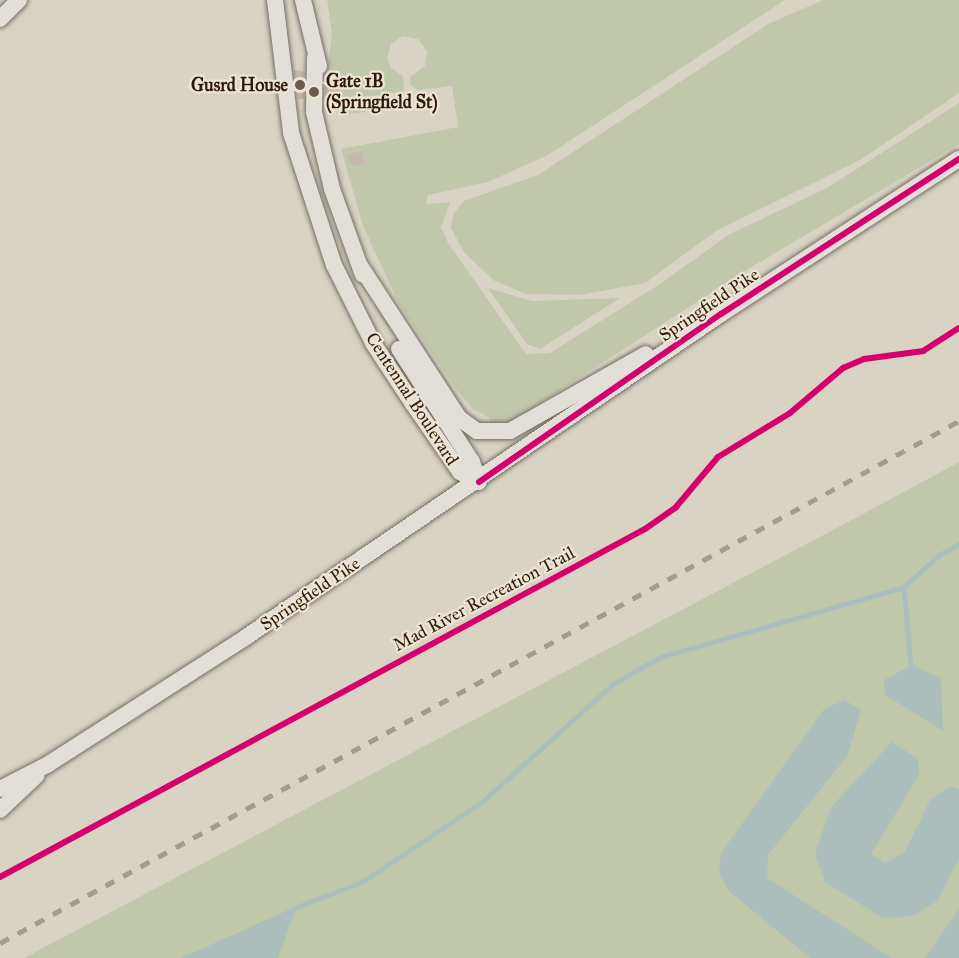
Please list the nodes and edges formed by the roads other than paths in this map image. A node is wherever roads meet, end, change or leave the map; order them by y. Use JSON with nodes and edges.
{"nodes":[{"id":1,"x":19,"y":0,"type":"edge"},
{"id":2,"x":275,"y":0,"type":"edge"},
{"id":3,"x":303,"y":0,"type":"edge"},
{"id":4,"x":0,"y":19,"type":"edge"},
{"id":5,"x":959,"y":159,"type":"edge"},
{"id":6,"x":359,"y":264,"type":"junction"},
{"id":7,"x":721,"y":314,"type":"junction"},
{"id":8,"x":479,"y":482,"type":"junction"},
{"id":9,"x":47,"y":765,"type":"junction"},
{"id":10,"x":0,"y":789,"type":"edge"},
{"id":11,"x":0,"y":810,"type":"edge"}],
"edges":[{"from":1,"to":4,"type":"main road"},
{"from":2,"to":8,"type":"main road","name":"Centennal Boulevard"},
{"from":3,"to":6,"type":"main road","name":"Centennal Boulevard"},
{"from":5,"to":7,"type":"main road","name":"Springfield Pike"},
{"from":6,"to":7,"type":"main road"},
{"from":6,"to":8,"type":"main road","name":"Centennal Boulevard"},
{"from":7,"to":8,"type":"main road","name":"Springfield Pike"},
{"from":8,"to":9,"type":"main road","name":"Springfield Pike"},
{"from":9,"to":10,"type":"main road","name":"Springfield Pike"},
{"from":9,"to":11,"type":"main road","name":"Springfield Pike"}]}
